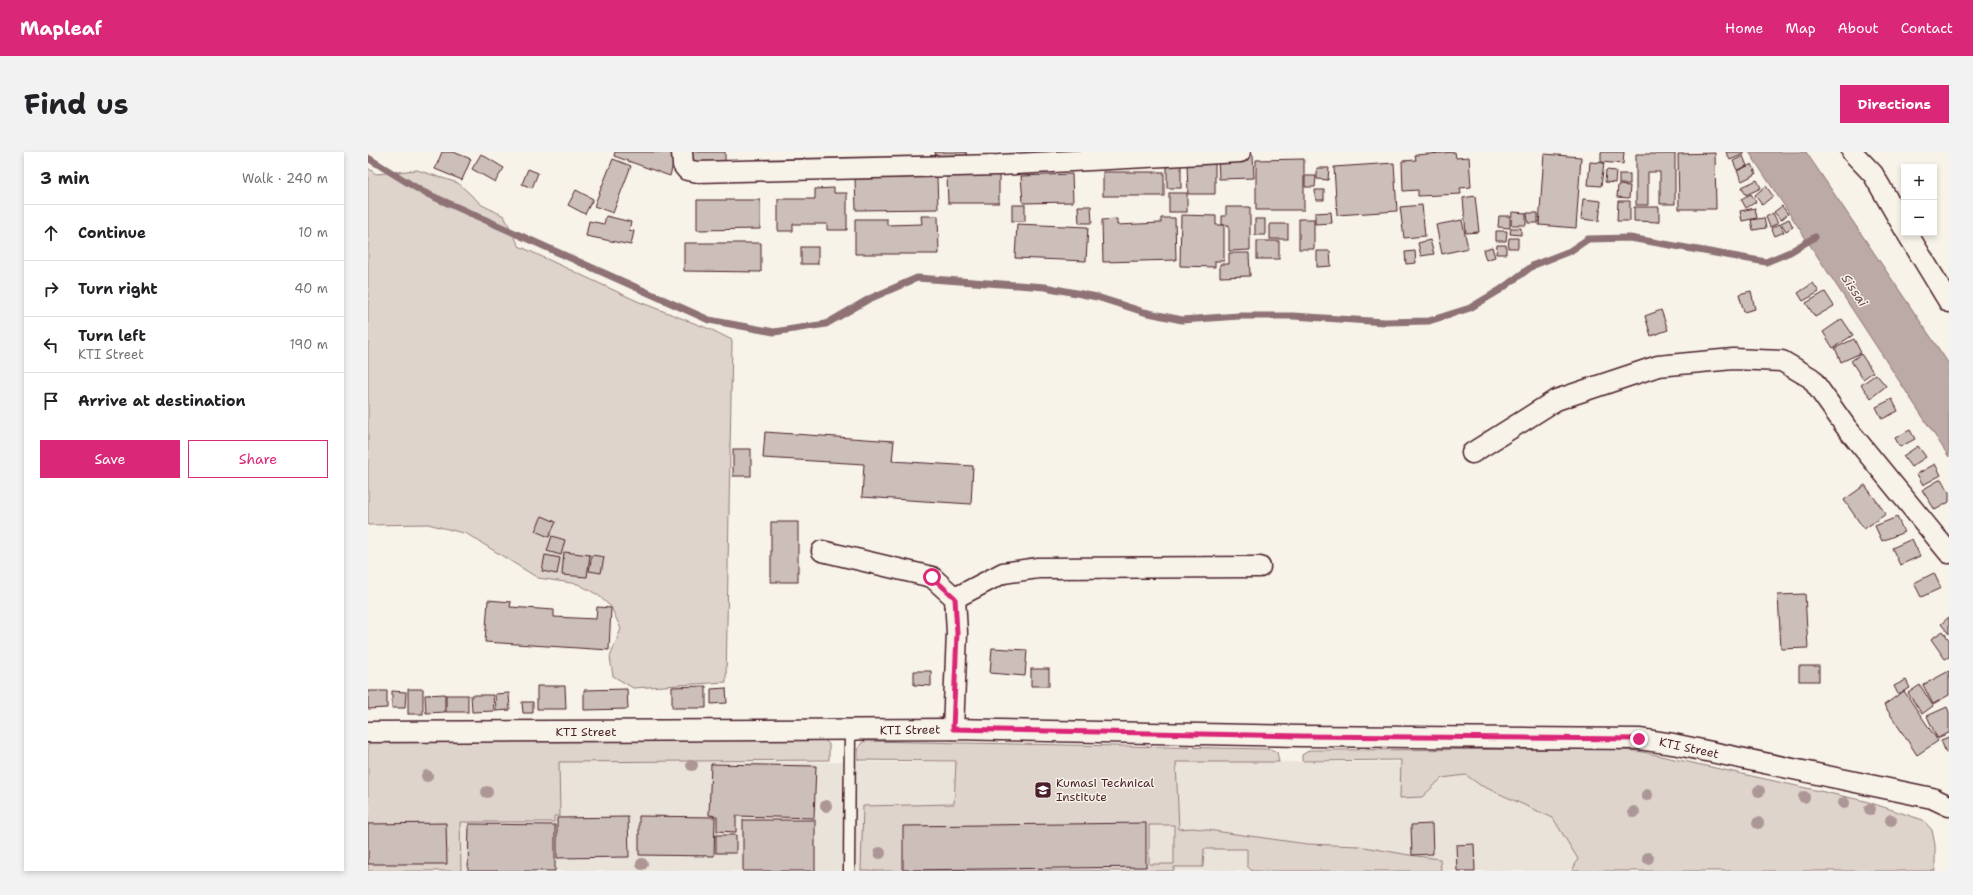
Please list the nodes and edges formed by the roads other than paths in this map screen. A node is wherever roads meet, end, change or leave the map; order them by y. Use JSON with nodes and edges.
{"nodes":[{"id":1,"x":682,"y":152,"type":"edge"},
{"id":2,"x":1240,"y":152,"type":"edge"},
{"id":3,"x":1852,"y":152,"type":"edge"},
{"id":4,"x":1901,"y":223,"type":"edge"},
{"id":5,"x":1909,"y":236,"type":"edge"},
{"id":6,"x":1949,"y":302,"type":"edge"},
{"id":7,"x":1472,"y":453,"type":"dead end"},
{"id":8,"x":822,"y":551,"type":"dead end"},
{"id":9,"x":1949,"y":553,"type":"edge"},
{"id":10,"x":1260,"y":567,"type":"dead end"},
{"id":11,"x":955,"y":598,"type":"junction"},
{"id":12,"x":953,"y":729,"type":"junction"},
{"id":13,"x":850,"y":730,"type":"junction"},
{"id":14,"x":368,"y":732,"type":"edge"},
{"id":15,"x":1949,"y":806,"type":"edge"},
{"id":16,"x":849,"y":871,"type":"edge"}],
"edges":[{"from":1,"to":2,"type":"street"},
{"from":3,"to":4,"type":"street"},
{"from":5,"to":6,"type":"street"},
{"from":7,"to":9,"type":"street"},
{"from":8,"to":11,"type":"street"},
{"from":10,"to":11,"type":"street"},
{"from":11,"to":12,"type":"street"},
{"from":12,"to":13,"type":"street","name":"KTI Street"},
{"from":12,"to":15,"type":"street","name":"KTI Street"},
{"from":13,"to":14,"type":"street","name":"KTI Street"},
{"from":13,"to":16,"type":"lane"}]}
